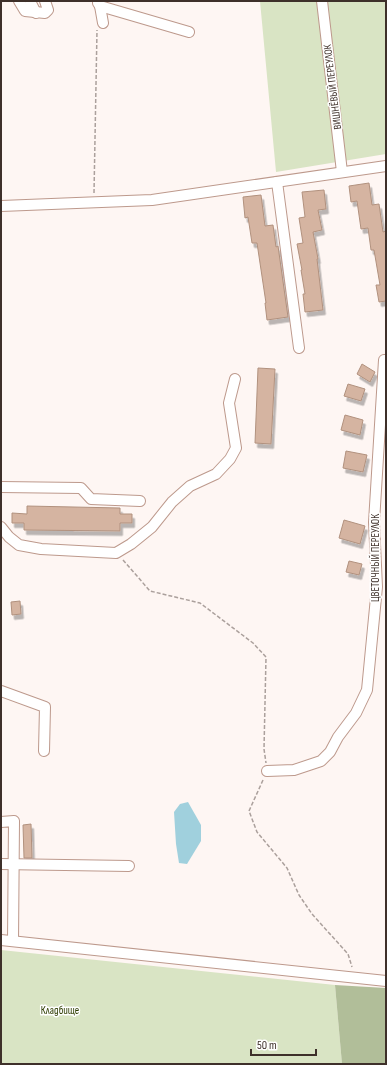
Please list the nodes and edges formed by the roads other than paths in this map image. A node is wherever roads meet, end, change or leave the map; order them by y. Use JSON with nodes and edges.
{"nodes":[{"id":1,"x":19,"y":1,"type":"edge"},
{"id":2,"x":30,"y":1,"type":"edge"},
{"id":3,"x":45,"y":1,"type":"edge"},
{"id":4,"x":322,"y":1,"type":"edge"},
{"id":5,"x":98,"y":3,"type":"edge"},
{"id":6,"x":36,"y":12,"type":"junction"},
{"id":7,"x":100,"y":25,"type":"road end"},
{"id":8,"x":189,"y":32,"type":"dead end"},
{"id":9,"x":386,"y":166,"type":"edge"},
{"id":10,"x":342,"y":172,"type":"junction"},
{"id":11,"x":277,"y":182,"type":"junction"},
{"id":12,"x":1,"y":206,"type":"edge"},
{"id":13,"x":299,"y":348,"type":"dead end"},
{"id":14,"x":386,"y":360,"type":"edge"},
{"id":15,"x":236,"y":379,"type":"dead end"},
{"id":16,"x":1,"y":487,"type":"edge"},
{"id":17,"x":140,"y":501,"type":"dead end"},
{"id":18,"x":1,"y":527,"type":"edge"},
{"id":19,"x":1,"y":691,"type":"edge"},
{"id":20,"x":44,"y":750,"type":"dead end"},
{"id":21,"x":267,"y":771,"type":"road end"},
{"id":22,"x":1,"y":822,"type":"edge"},
{"id":23,"x":1,"y":864,"type":"edge"},
{"id":24,"x":14,"y":864,"type":"junction"},
{"id":25,"x":129,"y":866,"type":"dead end"},
{"id":26,"x":1,"y":940,"type":"edge"},
{"id":27,"x":13,"y":941,"type":"junction"},
{"id":28,"x":386,"y":981,"type":"edge"}],
"edges":[{"from":1,"to":6,"type":"street"},
{"from":2,"to":6,"type":"street"},
{"from":3,"to":6,"type":"street"},
{"from":4,"to":10,"type":"street","name":"ВИШНЁВЫЙ ПЕРЕУЛОК"},
{"from":5,"to":7,"type":"street"},
{"from":5,"to":8,"type":"street"},
{"from":9,"to":10,"type":"street"},
{"from":10,"to":11,"type":"street"},
{"from":11,"to":12,"type":"street"},
{"from":11,"to":13,"type":"street"},
{"from":14,"to":21,"type":"street","name":"ЦВЕТОЧНЫЙ ПЕРЕУЛОК"},
{"from":15,"to":18,"type":"street"},
{"from":16,"to":17,"type":"street"},
{"from":19,"to":20,"type":"street"},
{"from":22,"to":24,"type":"street"},
{"from":23,"to":24,"type":"street"},
{"from":24,"to":25,"type":"street"},
{"from":24,"to":27,"type":"street"},
{"from":26,"to":27,"type":"street"},
{"from":27,"to":28,"type":"street"}]}
